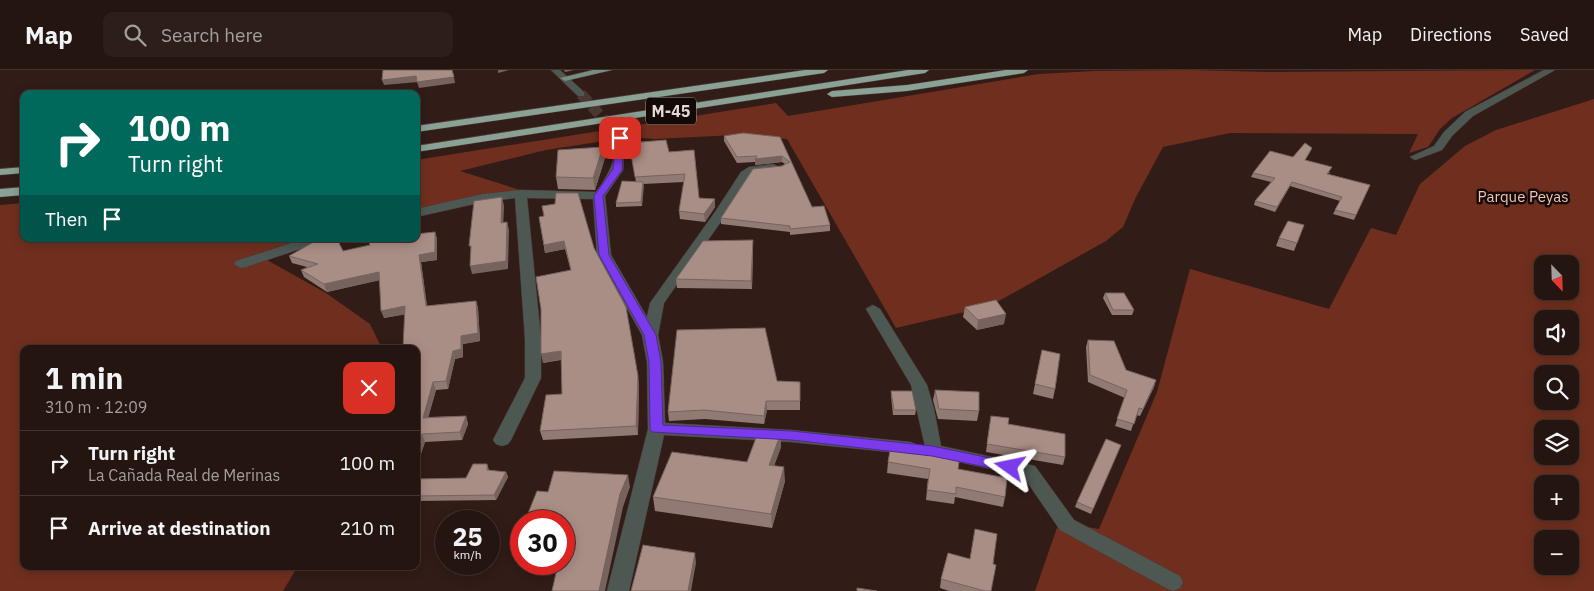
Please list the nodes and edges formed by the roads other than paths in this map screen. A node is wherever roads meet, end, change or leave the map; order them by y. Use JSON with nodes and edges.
{"nodes":[{"id":1,"x":555,"y":70,"type":"edge"},
{"id":2,"x":608,"y":70,"type":"edge"},
{"id":3,"x":769,"y":70,"type":"edge"},
{"id":4,"x":824,"y":70,"type":"edge"},
{"id":5,"x":925,"y":70,"type":"edge"},
{"id":6,"x":1024,"y":70,"type":"edge"},
{"id":7,"x":1034,"y":70,"type":"edge"},
{"id":8,"x":1551,"y":70,"type":"edge"},
{"id":9,"x":1540,"y":73,"type":"edge"},
{"id":10,"x":994,"y":75,"type":"junction"},
{"id":11,"x":565,"y":78,"type":"junction"},
{"id":12,"x":726,"y":85,"type":"junction"},
{"id":13,"x":581,"y":94,"type":"tunnel mouth"},
{"id":14,"x":695,"y":107,"type":"junction"},
{"id":15,"x":420,"y":128,"type":"edge"},
{"id":16,"x":616,"y":133,"type":"tunnel mouth"},
{"id":17,"x":420,"y":148,"type":"edge"},
{"id":18,"x":1415,"y":157,"type":"dead end"},
{"id":19,"x":782,"y":167,"type":"edge"},
{"id":20,"x":20,"y":170,"type":"edge"},
{"id":21,"x":0,"y":172,"type":"edge"},
{"id":22,"x":20,"y":191,"type":"edge"},
{"id":23,"x":0,"y":193,"type":"edge"},
{"id":24,"x":521,"y":194,"type":"junction"},
{"id":25,"x":599,"y":196,"type":"junction"},
{"id":26,"x":420,"y":212,"type":"edge"},
{"id":27,"x":307,"y":242,"type":"edge"},
{"id":28,"x":241,"y":264,"type":"dead end"},
{"id":29,"x":873,"y":309,"type":"dead end"},
{"id":30,"x":650,"y":335,"type":"junction"},
{"id":31,"x":657,"y":429,"type":"junction"},
{"id":32,"x":502,"y":440,"type":"dead end"},
{"id":33,"x":932,"y":451,"type":"junction"},
{"id":34,"x":1174,"y":582,"type":"dead end"},
{"id":35,"x":618,"y":591,"type":"edge"}],
"edges":[{"from":1,"to":11,"type":"street"},
{"from":2,"to":11,"type":"main road"},
{"from":3,"to":12,"type":"highway"},
{"from":4,"to":12,"type":"highway","number":"M-45"},
{"from":5,"to":14,"type":"highway","number":"M-45"},
{"from":6,"to":10,"type":"highway"},
{"from":7,"to":10,"type":"highway"},
{"from":8,"to":9,"type":"street"},
{"from":9,"to":18,"type":"street"},
{"from":10,"to":14,"type":"highway"},
{"from":11,"to":13,"type":"street"},
{"from":12,"to":15,"type":"highway","number":"M-45"},
{"from":14,"to":17,"type":"highway","number":"M-45"},
{"from":16,"to":25,"type":"street"},
{"from":19,"to":30,"type":"street"},
{"from":20,"to":21,"type":"highway"},
{"from":22,"to":23,"type":"highway"},
{"from":24,"to":25,"type":"street"},
{"from":24,"to":26,"type":"street"},
{"from":24,"to":32,"type":"street"},
{"from":25,"to":30,"type":"street"},
{"from":27,"to":28,"type":"street"},
{"from":29,"to":33,"type":"street"},
{"from":30,"to":31,"type":"street"},
{"from":31,"to":33,"type":"street"},
{"from":31,"to":35,"type":"street"},
{"from":33,"to":34,"type":"street"}]}
